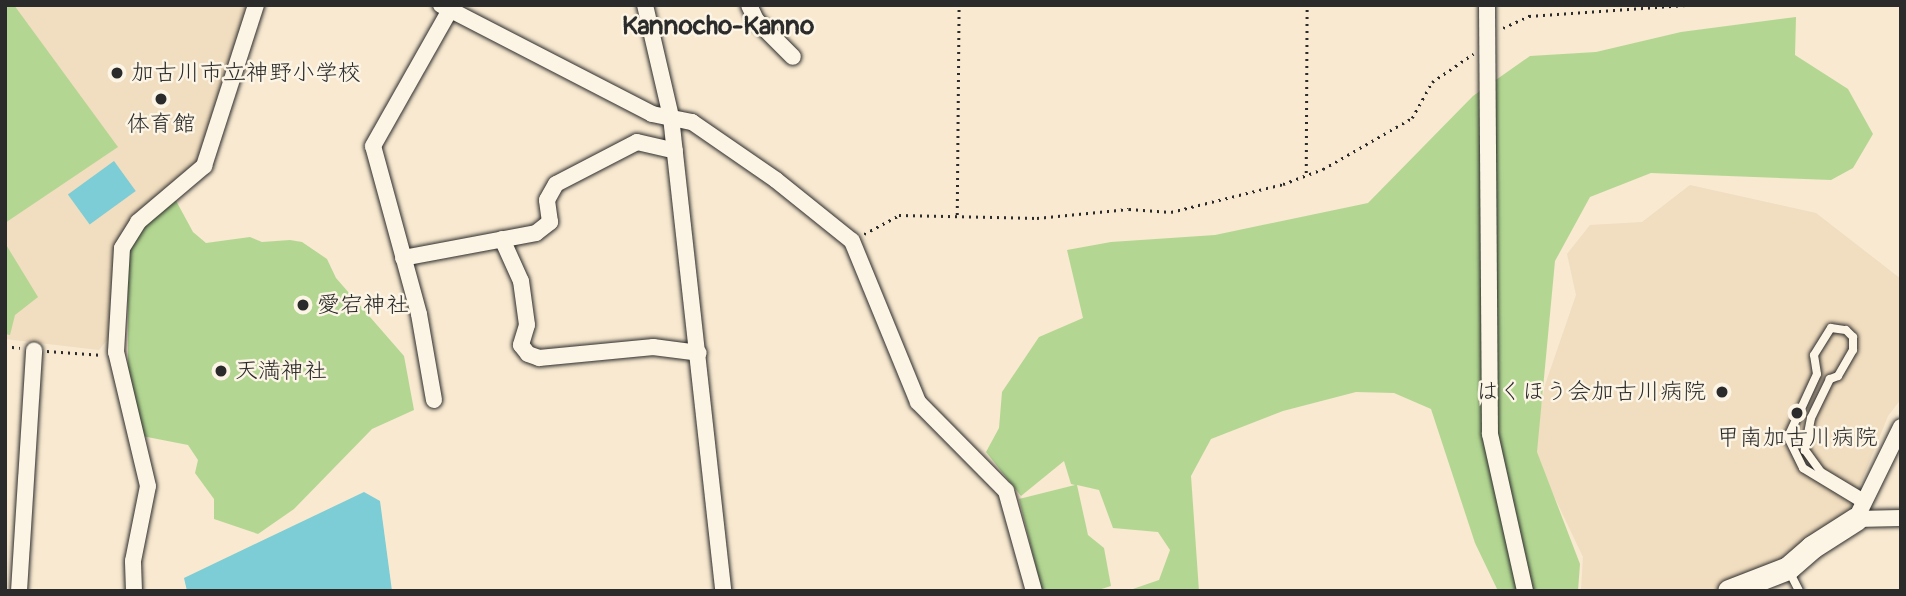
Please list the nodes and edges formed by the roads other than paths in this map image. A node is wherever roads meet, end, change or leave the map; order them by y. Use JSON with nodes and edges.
{"nodes":[{"id":1,"x":256,"y":5,"type":"edge"},
{"id":2,"x":645,"y":5,"type":"edge"},
{"id":3,"x":749,"y":5,"type":"edge"},
{"id":4,"x":1487,"y":5,"type":"edge"},
{"id":5,"x":445,"y":8,"type":"edge"},
{"id":6,"x":793,"y":57,"type":"dead end"},
{"id":7,"x":671,"y":117,"type":"junction"},
{"id":8,"x":675,"y":151,"type":"junction"},
{"id":9,"x":502,"y":239,"type":"junction"},
{"id":10,"x":403,"y":258,"type":"junction"},
{"id":11,"x":34,"y":349,"type":"road end"},
{"id":12,"x":699,"y":353,"type":"junction"},
{"id":13,"x":1817,"y":374,"type":"junction"},
{"id":14,"x":430,"y":377,"type":"junction"},
{"id":15,"x":1830,"y":379,"type":"junction"},
{"id":16,"x":414,"y":381,"type":"dead end"},
{"id":17,"x":434,"y":400,"type":"dead end"},
{"id":18,"x":1901,"y":427,"type":"edge"},
{"id":19,"x":1862,"y":508,"type":"junction"},
{"id":20,"x":1901,"y":519,"type":"edge"},
{"id":21,"x":1788,"y":568,"type":"junction"},
{"id":22,"x":1761,"y":585,"type":"edge"},
{"id":23,"x":19,"y":591,"type":"edge"},
{"id":24,"x":134,"y":591,"type":"edge"},
{"id":25,"x":723,"y":591,"type":"edge"},
{"id":26,"x":1034,"y":591,"type":"edge"},
{"id":27,"x":1525,"y":591,"type":"edge"},
{"id":28,"x":1730,"y":591,"type":"edge"},
{"id":29,"x":1799,"y":591,"type":"edge"}],
"edges":[{"from":1,"to":24,"type":"street"},
{"from":2,"to":7,"type":"street"},
{"from":3,"to":6,"type":"street"},
{"from":4,"to":27,"type":"street"},
{"from":5,"to":7,"type":"street"},
{"from":5,"to":10,"type":"street"},
{"from":7,"to":8,"type":"street"},
{"from":7,"to":26,"type":"street"},
{"from":8,"to":9,"type":"street"},
{"from":8,"to":12,"type":"street"},
{"from":9,"to":10,"type":"street"},
{"from":9,"to":12,"type":"street"},
{"from":10,"to":14,"type":"street"},
{"from":11,"to":23,"type":"street"},
{"from":12,"to":25,"type":"street"},
{"from":13,"to":15,"type":"lane"},
{"from":13,"to":15,"type":"lane"},
{"from":13,"to":19,"type":"lane"},
{"from":14,"to":16,"type":"street"},
{"from":14,"to":17,"type":"street"},
{"from":15,"to":19,"type":"lane"},
{"from":18,"to":19,"type":"street"},
{"from":19,"to":20,"type":"street"},
{"from":19,"to":21,"type":"street"},
{"from":21,"to":22,"type":"street"},
{"from":21,"to":29,"type":"lane"},
{"from":22,"to":28,"type":"street"}]}
